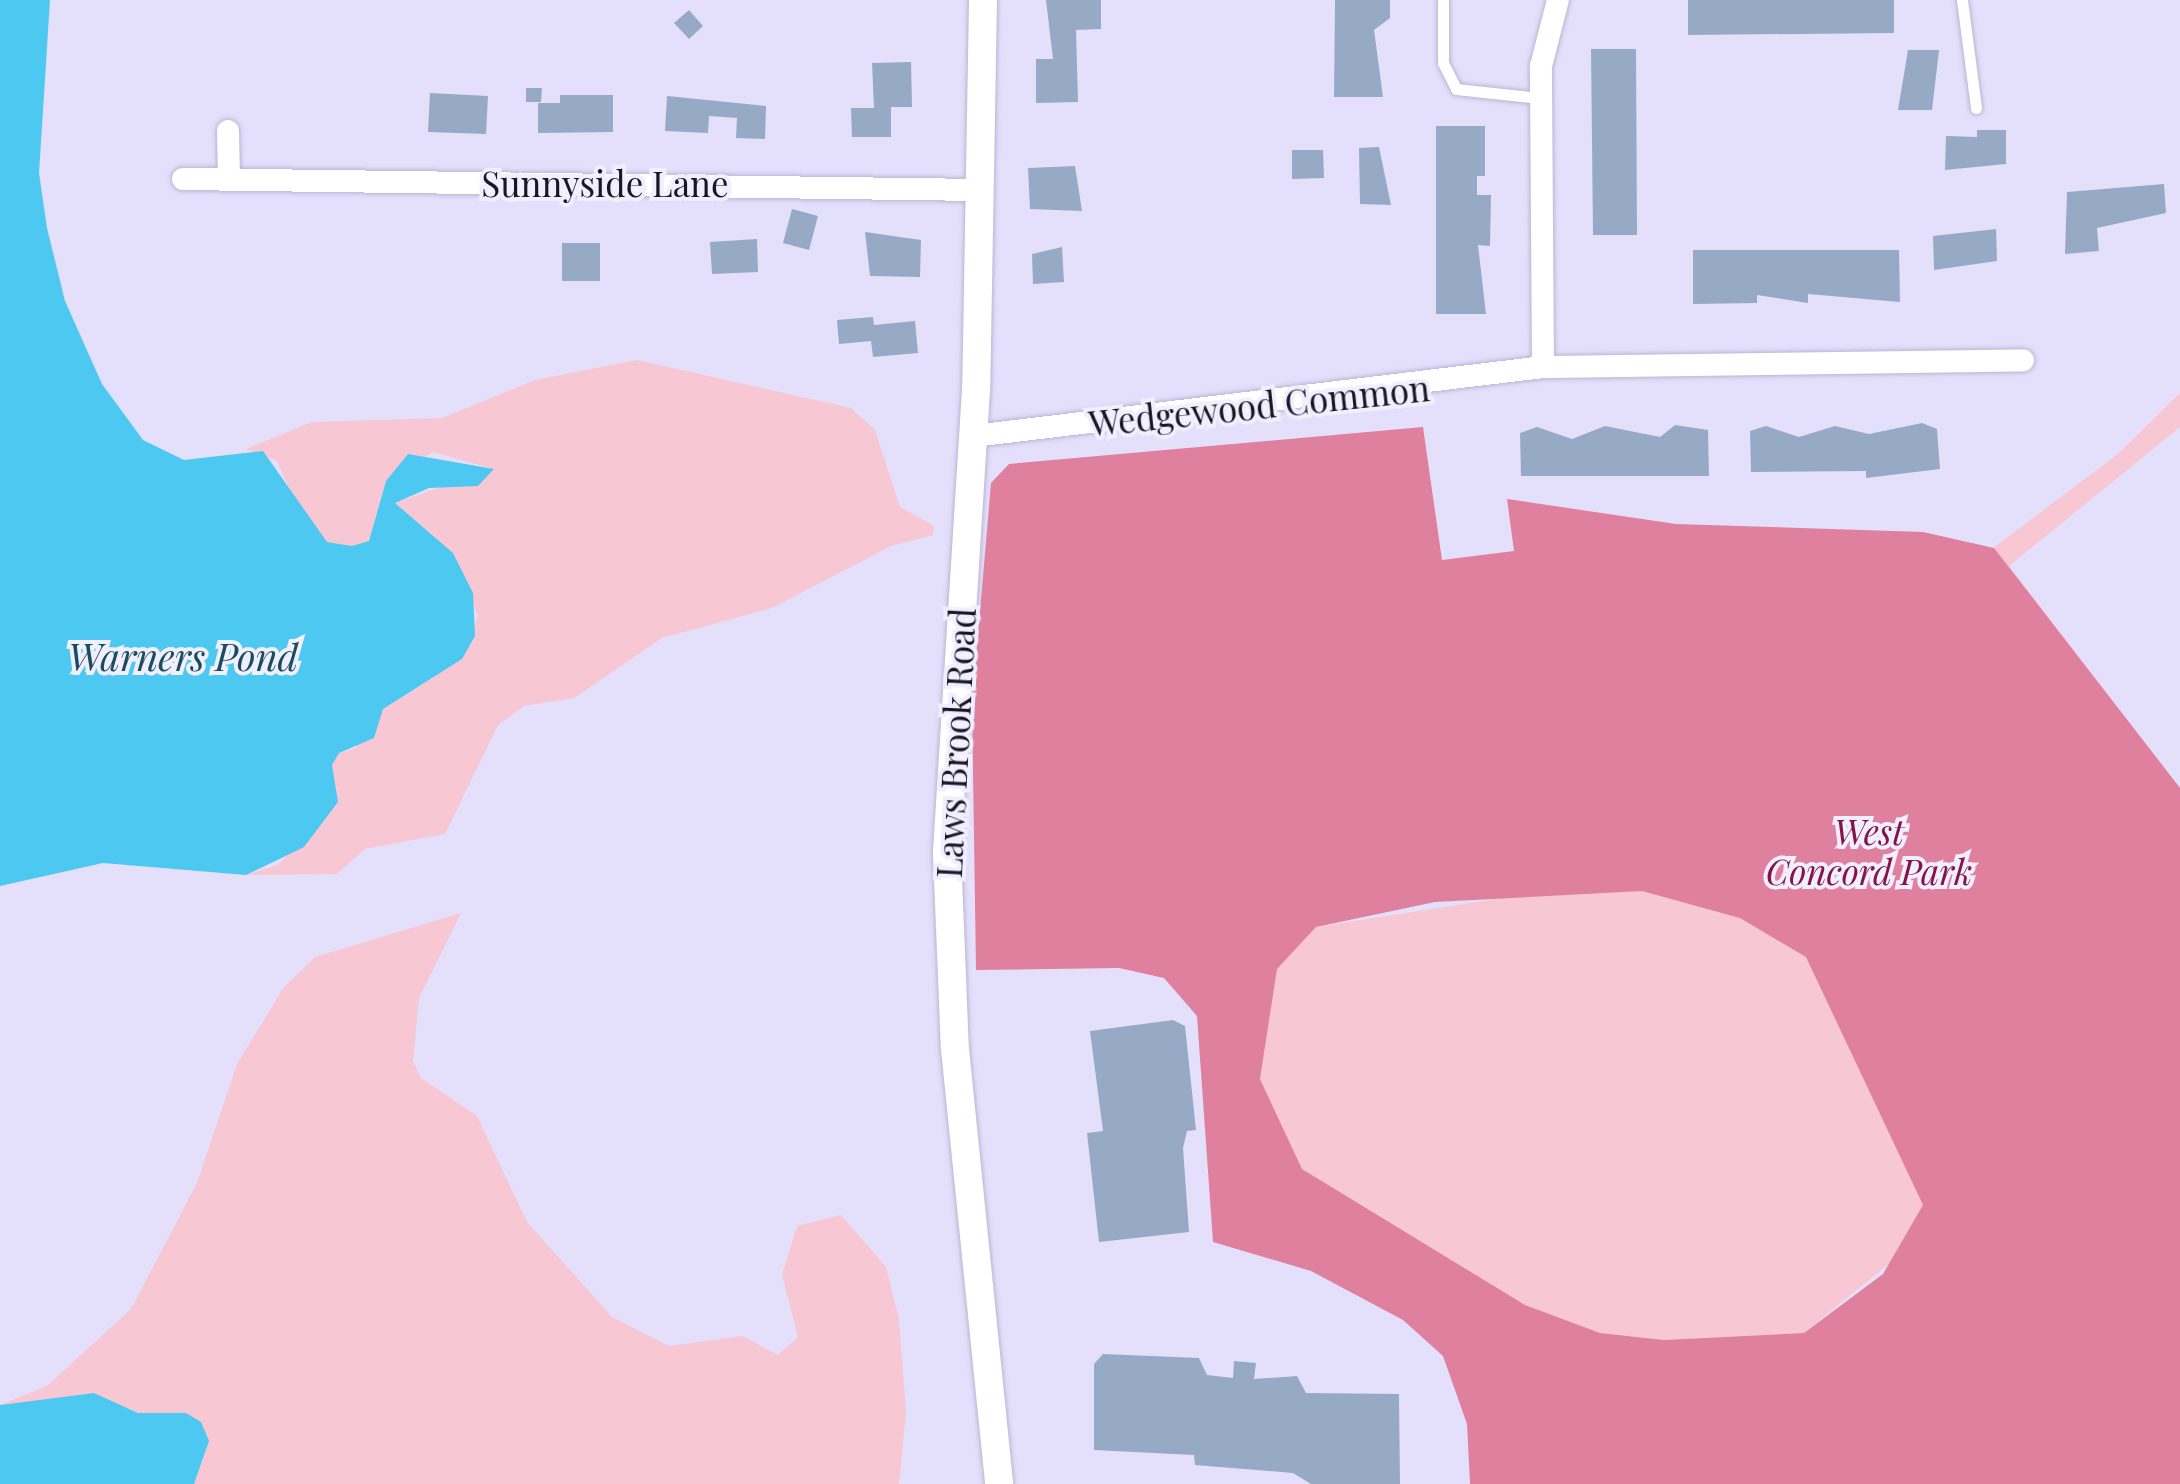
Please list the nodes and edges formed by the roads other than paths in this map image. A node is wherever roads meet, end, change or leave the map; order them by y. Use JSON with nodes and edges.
{"nodes":[{"id":1,"x":983,"y":0,"type":"edge"},
{"id":2,"x":1444,"y":0,"type":"edge"},
{"id":3,"x":1558,"y":0,"type":"edge"},
{"id":4,"x":1962,"y":0,"type":"edge"},
{"id":5,"x":1540,"y":98,"type":"junction"},
{"id":6,"x":1976,"y":108,"type":"dead end"},
{"id":7,"x":228,"y":131,"type":"dead end"},
{"id":8,"x":183,"y":179,"type":"dead end"},
{"id":9,"x":228,"y":179,"type":"junction"},
{"id":10,"x":981,"y":190,"type":"junction"},
{"id":11,"x":2023,"y":360,"type":"dead end"},
{"id":12,"x":1542,"y":367,"type":"junction"},
{"id":13,"x":974,"y":436,"type":"junction"},
{"id":14,"x":999,"y":1484,"type":"edge"}],
"edges":[{"from":1,"to":10,"type":"street","name":"Laws Brook Road"},
{"from":2,"to":5,"type":"lane"},
{"from":3,"to":5,"type":"street"},
{"from":4,"to":6,"type":"lane"},
{"from":5,"to":12,"type":"street"},
{"from":7,"to":9,"type":"street"},
{"from":8,"to":9,"type":"street","name":"Sunnyside Lane"},
{"from":9,"to":10,"type":"street","name":"Sunnyside Lane"},
{"from":10,"to":13,"type":"street","name":"Laws Brook Road"},
{"from":11,"to":12,"type":"street","name":"Wedgewood Common"},
{"from":12,"to":13,"type":"street","name":"Wedgewood Common"},
{"from":13,"to":14,"type":"street","name":"Laws Brook Road"}]}
